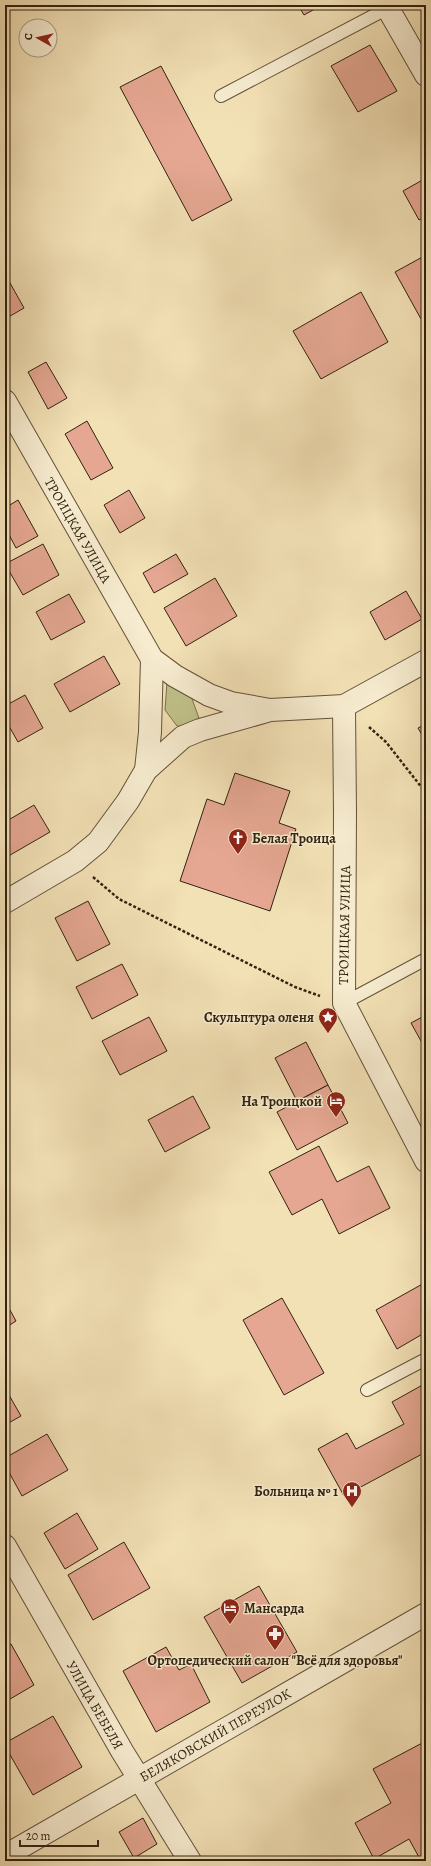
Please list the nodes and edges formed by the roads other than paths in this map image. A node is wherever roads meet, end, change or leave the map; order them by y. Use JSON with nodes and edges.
{"nodes":[{"id":1,"x":387,"y":6,"type":"edge"},
{"id":2,"x":426,"y":75,"type":"edge"},
{"id":3,"x":221,"y":96,"type":"dead end"},
{"id":4,"x":5,"y":401,"type":"edge"},
{"id":5,"x":152,"y":659,"type":"junction"},
{"id":6,"x":426,"y":661,"type":"edge"},
{"id":7,"x":344,"y":706,"type":"junction"},
{"id":8,"x":270,"y":710,"type":"junction"},
{"id":9,"x":146,"y":770,"type":"junction"},
{"id":10,"x":5,"y":902,"type":"edge"},
{"id":11,"x":426,"y":959,"type":"edge"},
{"id":12,"x":344,"y":1003,"type":"junction"},
{"id":13,"x":426,"y":1162,"type":"edge"},
{"id":14,"x":426,"y":1359,"type":"edge"},
{"id":15,"x":367,"y":1390,"type":"dead end"},
{"id":16,"x":5,"y":1546,"type":"edge"},
{"id":17,"x":426,"y":1614,"type":"edge"},
{"id":18,"x":139,"y":1778,"type":"junction"},
{"id":19,"x":5,"y":1856,"type":"edge"},
{"id":20,"x":190,"y":1861,"type":"edge"}],
"edges":[{"from":1,"to":2,"type":"street"},
{"from":1,"to":3,"type":"lane"},
{"from":4,"to":5,"type":"street","name":"ТРОИЦКАЯ УЛИЦА"},
{"from":5,"to":8,"type":"street","name":"ТРОИЦКАЯ УЛИЦА"},
{"from":5,"to":9,"type":"street"},
{"from":6,"to":7,"type":"street"},
{"from":7,"to":8,"type":"street","name":"ТРОИЦКАЯ УЛИЦА"},
{"from":7,"to":12,"type":"street","name":"ТРОИЦКАЯ УЛИЦА"},
{"from":8,"to":9,"type":"street"},
{"from":9,"to":10,"type":"street"},
{"from":11,"to":12,"type":"lane"},
{"from":12,"to":13,"type":"street","name":"ТРОИЦКАЯ УЛИЦА"},
{"from":14,"to":15,"type":"lane"},
{"from":16,"to":18,"type":"street","name":"УЛИЦА БЕБЕЛЯ"},
{"from":17,"to":18,"type":"street","name":"БЕЛЯКОВСКИЙ ПЕРЕУЛОК"},
{"from":18,"to":19,"type":"street","name":"БЕЛЯКОВСКИЙ ПЕРЕУЛОК"},
{"from":18,"to":20,"type":"street","name":"УЛИЦА БЕБЕЛЯ"}]}
